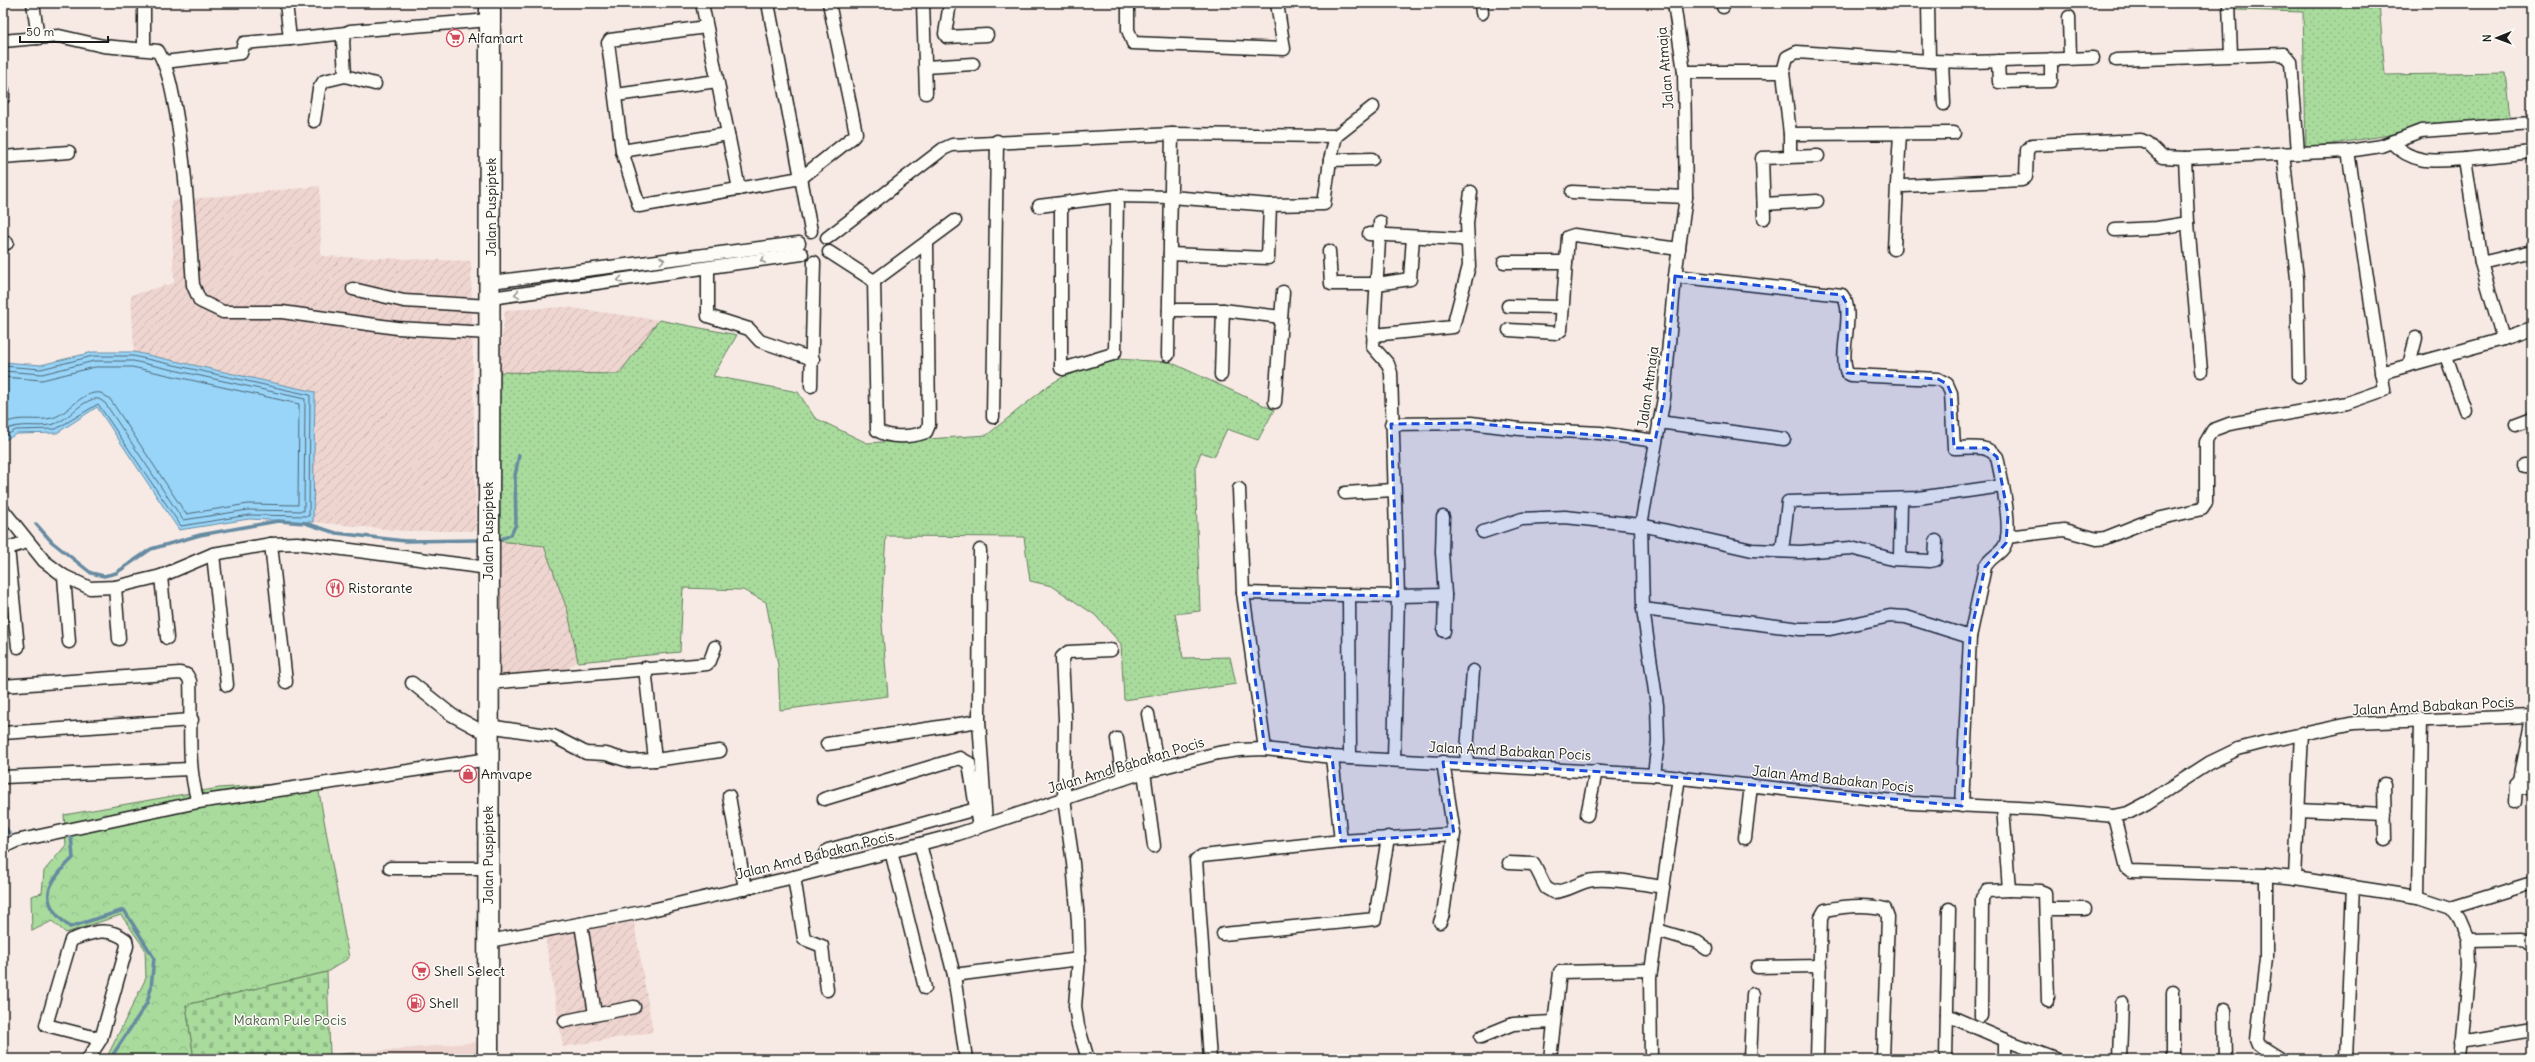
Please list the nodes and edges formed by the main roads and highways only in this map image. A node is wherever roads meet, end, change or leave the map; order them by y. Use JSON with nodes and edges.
{"nodes":[{"id":1,"x":490,"y":11,"type":"edge"},
{"id":2,"x":488,"y":1059,"type":"edge"}],
"edges":[{"from":1,"to":2,"type":"main road","name":"Jalan Puspiptek"}]}
